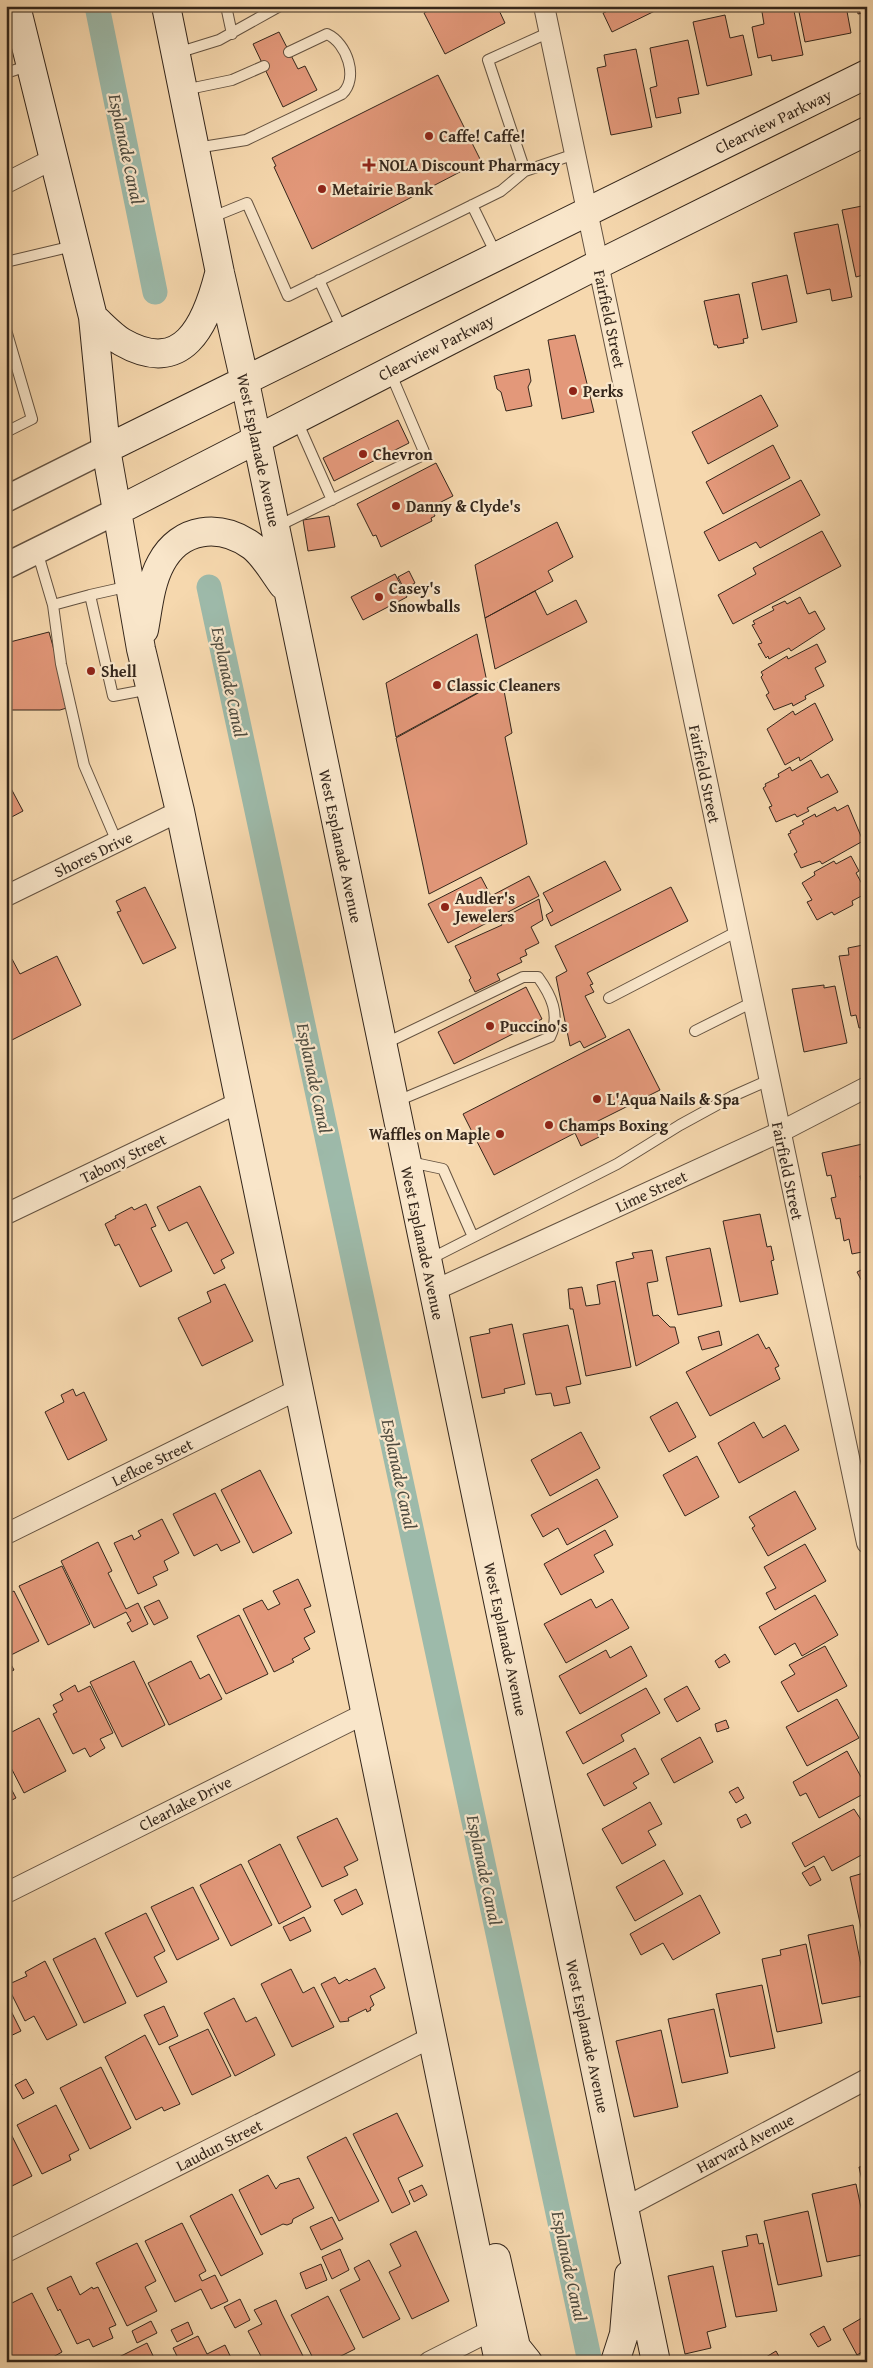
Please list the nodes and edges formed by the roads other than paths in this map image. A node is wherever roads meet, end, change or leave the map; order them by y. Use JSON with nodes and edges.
{"nodes":[{"id":1,"x":16,"y":6,"type":"edge"},
{"id":2,"x":166,"y":6,"type":"edge"},
{"id":3,"x":226,"y":6,"type":"edge"},
{"id":4,"x":280,"y":6,"type":"edge"},
{"id":5,"x":544,"y":6,"type":"edge"},
{"id":6,"x":550,"y":32,"type":"junction"},
{"id":7,"x":232,"y":34,"type":"junction"},
{"id":8,"x":289,"y":52,"type":"dead end"},
{"id":9,"x":176,"y":54,"type":"junction"},
{"id":10,"x":264,"y":66,"type":"dead end"},
{"id":11,"x":19,"y":69,"type":"edge"},
{"id":12,"x":867,"y":74,"type":"edge"},
{"id":13,"x":183,"y":90,"type":"junction"},
{"id":14,"x":867,"y":131,"type":"edge"},
{"id":15,"x":195,"y":148,"type":"junction"},
{"id":16,"x":575,"y":154,"type":"junction"},
{"id":17,"x":55,"y":158,"type":"junction"},
{"id":18,"x":525,"y":171,"type":"junction"},
{"id":19,"x":6,"y":183,"type":"edge"},
{"id":20,"x":472,"y":205,"type":"junction"},
{"id":21,"x":587,"y":213,"type":"junction"},
{"id":22,"x":209,"y":219,"type":"junction"},
{"id":23,"x":76,"y":245,"type":"junction"},
{"id":24,"x":498,"y":257,"type":"junction"},
{"id":25,"x":6,"y":262,"type":"edge"},
{"id":26,"x":599,"y":264,"type":"junction"},
{"id":27,"x":220,"y":273,"type":"junction"},
{"id":28,"x":319,"y":280,"type":"junction"},
{"id":29,"x":93,"y":317,"type":"junction"},
{"id":30,"x":6,"y":330,"type":"edge"},
{"id":31,"x":344,"y":333,"type":"junction"},
{"id":32,"x":390,"y":370,"type":"junction"},
{"id":33,"x":245,"y":382,"type":"junction"},
{"id":34,"x":296,"y":418,"type":"junction"},
{"id":35,"x":6,"y":432,"type":"edge"},
{"id":36,"x":257,"y":438,"type":"junction"},
{"id":37,"x":106,"y":449,"type":"junction"},
{"id":38,"x":6,"y":499,"type":"edge"},
{"id":39,"x":332,"y":500,"type":"junction"},
{"id":40,"x":117,"y":511,"type":"junction"},
{"id":41,"x":275,"y":528,"type":"junction"},
{"id":42,"x":37,"y":551,"type":"junction"},
{"id":43,"x":6,"y":566,"type":"edge"},
{"id":44,"x":130,"y":586,"type":"junction"},
{"id":45,"x":287,"y":590,"type":"junction"},
{"id":46,"x":90,"y":595,"type":"junction"},
{"id":47,"x":52,"y":604,"type":"junction"},
{"id":48,"x":141,"y":649,"type":"junction"},
{"id":49,"x":151,"y":688,"type":"junction"},
{"id":50,"x":180,"y":811,"type":"junction"},
{"id":51,"x":117,"y":842,"type":"junction"},
{"id":52,"x":6,"y":896,"type":"edge"},
{"id":53,"x":738,"y":931,"type":"junction"},
{"id":54,"x":608,"y":998,"type":"dead end"},
{"id":55,"x":753,"y":1002,"type":"junction"},
{"id":56,"x":695,"y":1031,"type":"dead end"},
{"id":57,"x":382,"y":1045,"type":"junction"},
{"id":58,"x":769,"y":1080,"type":"junction"},
{"id":59,"x":867,"y":1087,"type":"edge"},
{"id":60,"x":240,"y":1102,"type":"junction"},
{"id":61,"x":394,"y":1103,"type":"junction"},
{"id":62,"x":780,"y":1132,"type":"junction"},
{"id":63,"x":406,"y":1161,"type":"junction"},
{"id":64,"x":6,"y":1214,"type":"edge"},
{"id":65,"x":473,"y":1237,"type":"junction"},
{"id":66,"x":427,"y":1261,"type":"junction"},
{"id":67,"x":434,"y":1291,"type":"junction"},
{"id":68,"x":297,"y":1390,"type":"junction"},
{"id":69,"x":6,"y":1534,"type":"edge"},
{"id":70,"x":867,"y":1543,"type":"edge"},
{"id":71,"x":364,"y":1714,"type":"junction"},
{"id":72,"x":6,"y":1893,"type":"edge"},
{"id":73,"x":432,"y":2037,"type":"junction"},
{"id":74,"x":867,"y":2079,"type":"edge"},
{"id":75,"x":448,"y":2115,"type":"junction"},
{"id":76,"x":624,"y":2208,"type":"junction"},
{"id":77,"x":632,"y":2245,"type":"junction"},
{"id":78,"x":6,"y":2252,"type":"edge"},
{"id":79,"x":492,"y":2330,"type":"junction"},
{"id":80,"x":429,"y":2362,"type":"edge"},
{"id":81,"x":499,"y":2362,"type":"edge"},
{"id":82,"x":528,"y":2362,"type":"edge"},
{"id":83,"x":615,"y":2362,"type":"edge"},
{"id":84,"x":656,"y":2362,"type":"edge"}],
"edges":[{"from":1,"to":11,"type":"main road"},
{"from":2,"to":9,"type":"main road","name":"West Esplanade Avenue"},
{"from":3,"to":7,"type":"lane"},
{"from":4,"to":7,"type":"lane"},
{"from":5,"to":6,"type":"street","name":"Fairfield Street"},
{"from":6,"to":16,"type":"street","name":"Fairfield Street"},
{"from":6,"to":18,"type":"lane"},
{"from":7,"to":9,"type":"lane"},
{"from":8,"to":15,"type":"lane"},
{"from":9,"to":13,"type":"main road","name":"West Esplanade Avenue"},
{"from":10,"to":13,"type":"lane"},
{"from":11,"to":17,"type":"main road"},
{"from":12,"to":21,"type":"main road","name":"Clearview Parkway"},
{"from":13,"to":15,"type":"main road","name":"West Esplanade Avenue"},
{"from":14,"to":26,"type":"main road","name":"Clearview Parkway"},
{"from":15,"to":22,"type":"main road","name":"West Esplanade Avenue"},
{"from":16,"to":18,"type":"lane"},
{"from":16,"to":21,"type":"street","name":"Fairfield Street"},
{"from":17,"to":19,"type":"street"},
{"from":17,"to":23,"type":"main road"},
{"from":18,"to":20,"type":"lane"},
{"from":20,"to":24,"type":"lane"},
{"from":20,"to":28,"type":"lane"},
{"from":21,"to":24,"type":"main road","name":"Clearview Parkway"},
{"from":21,"to":26,"type":"street","name":"Fairfield Street"},
{"from":22,"to":27,"type":"main road","name":"West Esplanade Avenue"},
{"from":22,"to":28,"type":"lane"},
{"from":23,"to":25,"type":"lane"},
{"from":23,"to":29,"type":"main road"},
{"from":24,"to":31,"type":"main road","name":"Clearview Parkway"},
{"from":26,"to":32,"type":"main road","name":"Clearview Parkway"},
{"from":26,"to":53,"type":"street","name":"Fairfield Street"},
{"from":27,"to":29,"type":"main road"},
{"from":27,"to":33,"type":"main road","name":"West Esplanade Avenue"},
{"from":28,"to":31,"type":"lane"},
{"from":29,"to":37,"type":"main road"},
{"from":30,"to":35,"type":"lane"},
{"from":31,"to":33,"type":"main road","name":"Clearview Parkway"},
{"from":32,"to":34,"type":"main road","name":"Clearview Parkway"},
{"from":32,"to":39,"type":"lane"},
{"from":33,"to":36,"type":"main road","name":"West Esplanade Avenue"},
{"from":33,"to":37,"type":"main road","name":"Clearview Parkway"},
{"from":34,"to":36,"type":"main road","name":"Clearview Parkway"},
{"from":34,"to":39,"type":"lane"},
{"from":36,"to":40,"type":"main road","name":"Clearview Parkway"},
{"from":36,"to":41,"type":"main road","name":"West Esplanade Avenue"},
{"from":37,"to":38,"type":"street","name":"Clearview Parkway"},
{"from":37,"to":40,"type":"main road"},
{"from":39,"to":41,"type":"lane"},
{"from":40,"to":42,"type":"street","name":"Clearview Parkway"},
{"from":40,"to":44,"type":"main road"},
{"from":41,"to":45,"type":"main road","name":"West Esplanade Avenue"},
{"from":42,"to":43,"type":"street","name":"Clearview Parkway"},
{"from":42,"to":47,"type":"lane"},
{"from":44,"to":46,"type":"lane"},
{"from":44,"to":48,"type":"main road"},
{"from":45,"to":48,"type":"main road"},
{"from":45,"to":57,"type":"main road","name":"West Esplanade Avenue"},
{"from":46,"to":47,"type":"lane"},
{"from":46,"to":49,"type":"lane"},
{"from":47,"to":51,"type":"lane"},
{"from":48,"to":49,"type":"main road"},
{"from":49,"to":50,"type":"main road"},
{"from":50,"to":51,"type":"street","name":"Shores Drive"},
{"from":50,"to":60,"type":"main road"},
{"from":51,"to":52,"type":"street","name":"Shores Drive"},
{"from":53,"to":54,"type":"lane"},
{"from":53,"to":55,"type":"street","name":"Fairfield Street"},
{"from":55,"to":56,"type":"lane"},
{"from":55,"to":58,"type":"street","name":"Fairfield Street"},
{"from":57,"to":61,"type":"main road","name":"West Esplanade Avenue"},
{"from":57,"to":61,"type":"lane"},
{"from":58,"to":62,"type":"street","name":"Fairfield Street"},
{"from":58,"to":65,"type":"lane"},
{"from":59,"to":62,"type":"street","name":"Lime Street"},
{"from":60,"to":64,"type":"street","name":"Tabony Street"},
{"from":60,"to":68,"type":"main road"},
{"from":61,"to":63,"type":"main road","name":"West Esplanade Avenue"},
{"from":62,"to":67,"type":"street","name":"Lime Street"},
{"from":62,"to":70,"type":"street","name":"Fairfield Street"},
{"from":63,"to":65,"type":"lane"},
{"from":63,"to":66,"type":"main road","name":"West Esplanade Avenue"},
{"from":65,"to":66,"type":"lane"},
{"from":66,"to":67,"type":"main road","name":"West Esplanade Avenue"},
{"from":67,"to":76,"type":"main road","name":"West Esplanade Avenue"},
{"from":68,"to":69,"type":"street","name":"Lefkoe Street"},
{"from":68,"to":71,"type":"main road"},
{"from":71,"to":72,"type":"street","name":"Clearlake Drive"},
{"from":71,"to":73,"type":"main road"},
{"from":73,"to":75,"type":"main road"},
{"from":73,"to":78,"type":"street","name":"Laudun Street"},
{"from":74,"to":76,"type":"street","name":"Harvard Avenue"},
{"from":75,"to":79,"type":"main road"},
{"from":75,"to":82,"type":"main road"},
{"from":76,"to":77,"type":"main road","name":"West Esplanade Avenue"},
{"from":77,"to":83,"type":"main road"},
{"from":77,"to":84,"type":"main road","name":"West Esplanade Avenue"},
{"from":79,"to":80,"type":"street"},
{"from":79,"to":81,"type":"main road"}]}
